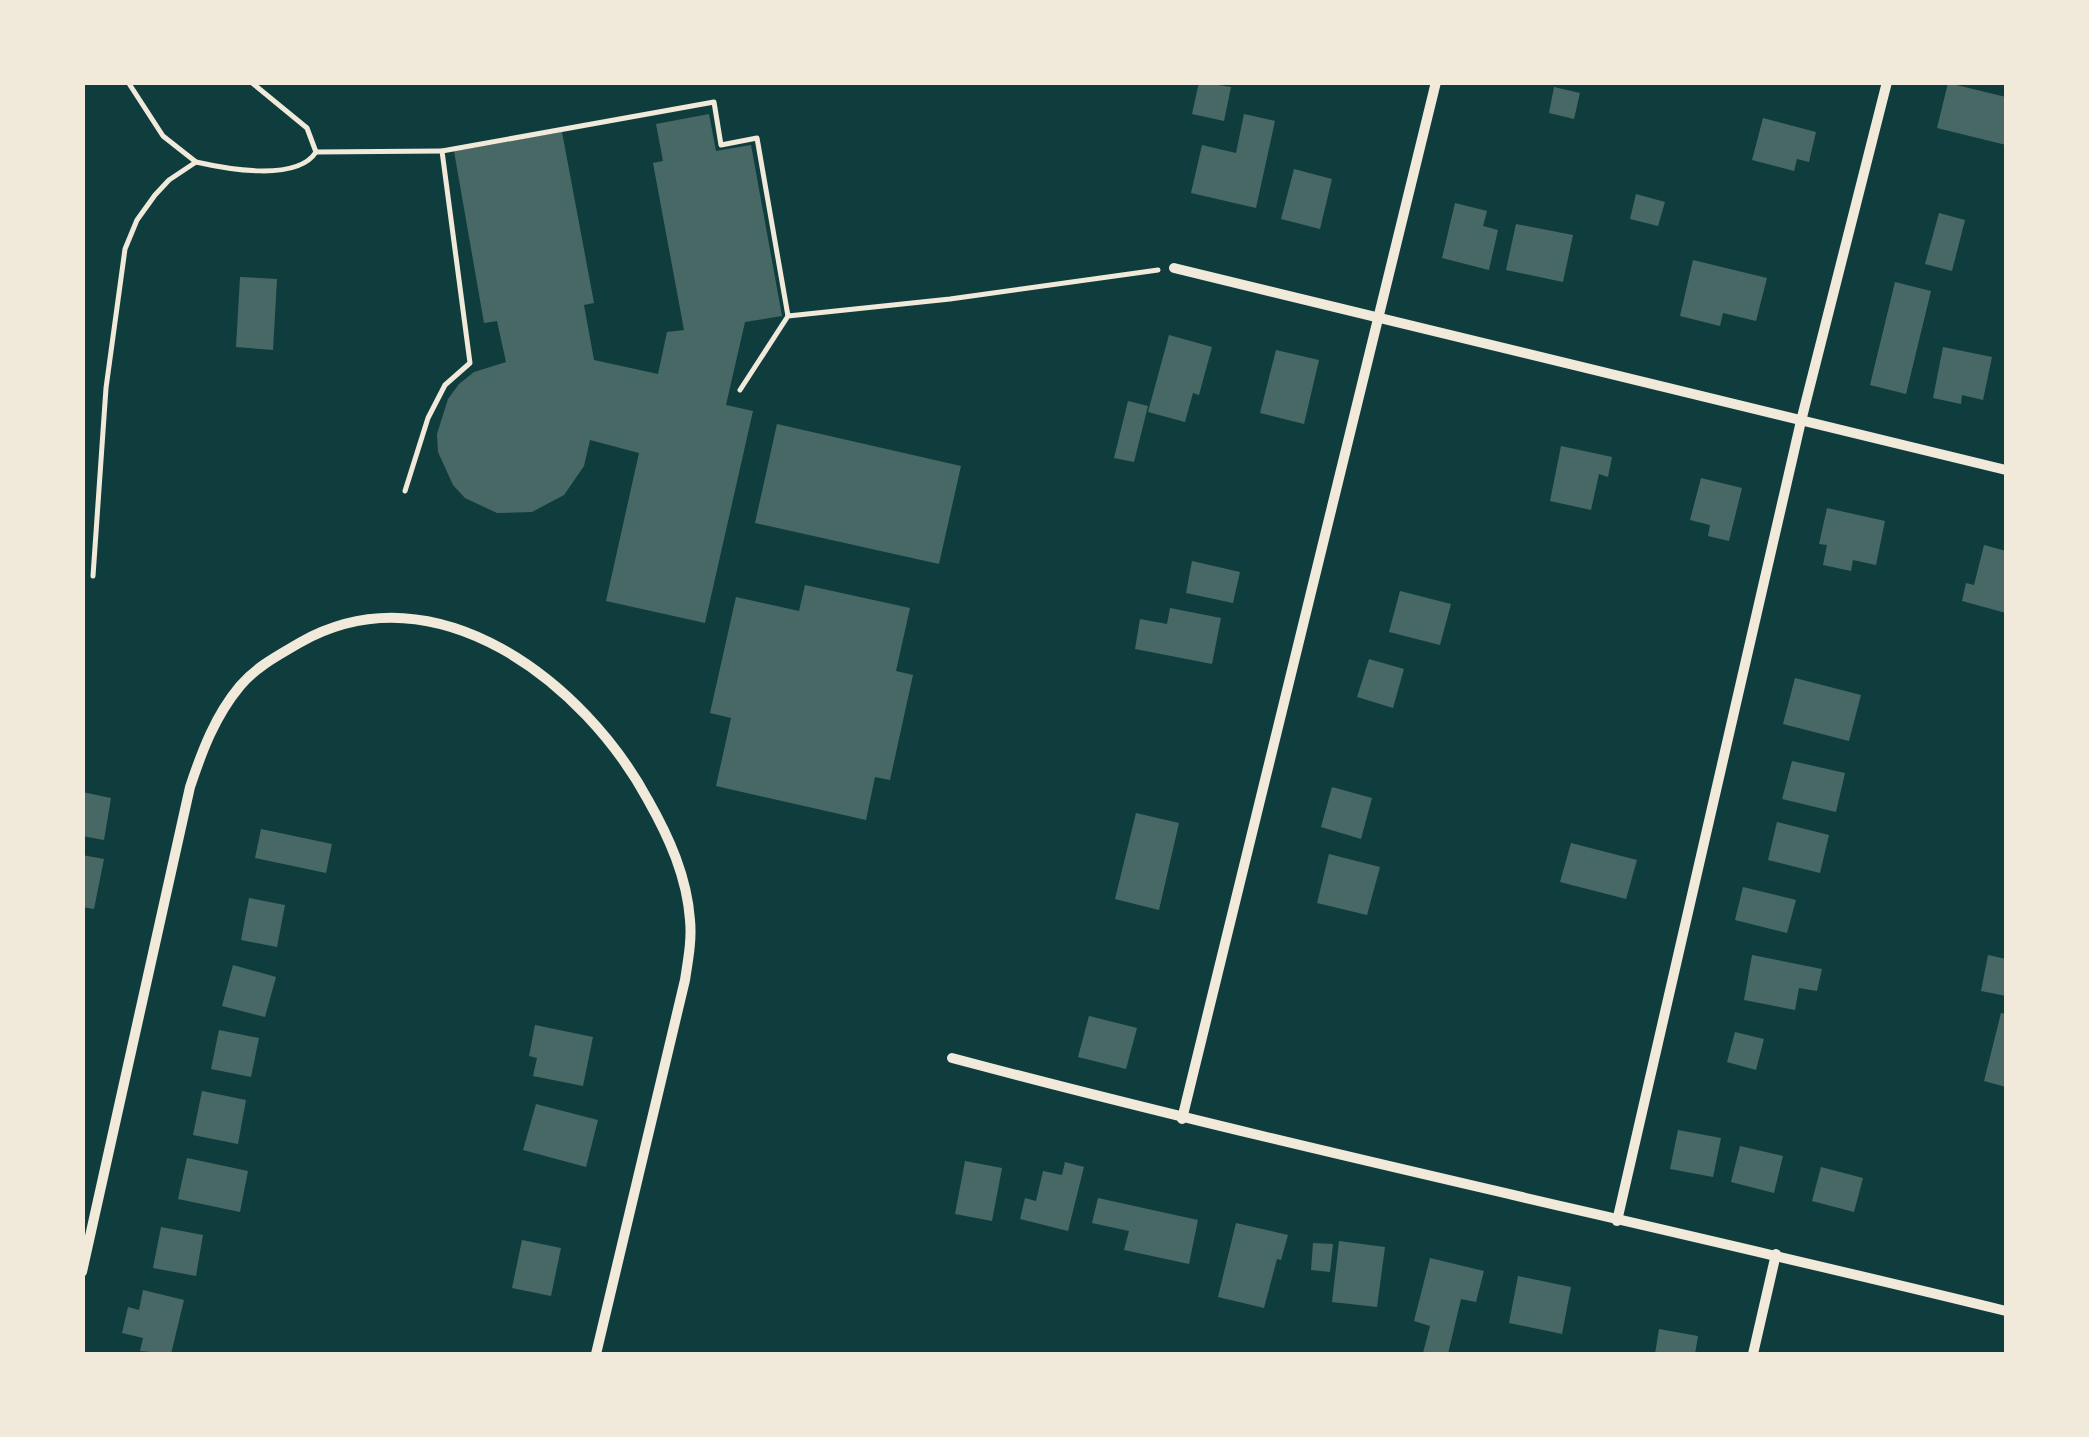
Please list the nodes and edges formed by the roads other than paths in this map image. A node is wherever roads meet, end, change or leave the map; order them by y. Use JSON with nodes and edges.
{"nodes":[{"id":1,"x":1436,"y":82,"type":"edge"},
{"id":2,"x":1887,"y":82,"type":"edge"},
{"id":3,"x":1174,"y":268,"type":"road end"},
{"id":4,"x":1376,"y":316,"type":"junction"},
{"id":5,"x":1801,"y":421,"type":"junction"},
{"id":6,"x":2006,"y":470,"type":"edge"},
{"id":7,"x":952,"y":1058,"type":"dead end"},
{"id":8,"x":1182,"y":1119,"type":"junction"},
{"id":9,"x":1617,"y":1221,"type":"junction"},
{"id":10,"x":1776,"y":1254,"type":"junction"},
{"id":11,"x":82,"y":1272,"type":"edge"},
{"id":12,"x":2006,"y":1311,"type":"edge"},
{"id":13,"x":596,"y":1354,"type":"edge"},
{"id":14,"x":1753,"y":1354,"type":"edge"}],
"edges":[{"from":1,"to":4,"type":"street"},
{"from":2,"to":5,"type":"street"},
{"from":3,"to":4,"type":"street"},
{"from":4,"to":5,"type":"street"},
{"from":4,"to":8,"type":"street"},
{"from":5,"to":6,"type":"street"},
{"from":5,"to":9,"type":"street"},
{"from":7,"to":8,"type":"street"},
{"from":8,"to":9,"type":"street"},
{"from":9,"to":10,"type":"street"},
{"from":10,"to":12,"type":"street"},
{"from":10,"to":14,"type":"street"},
{"from":11,"to":13,"type":"street"}]}
